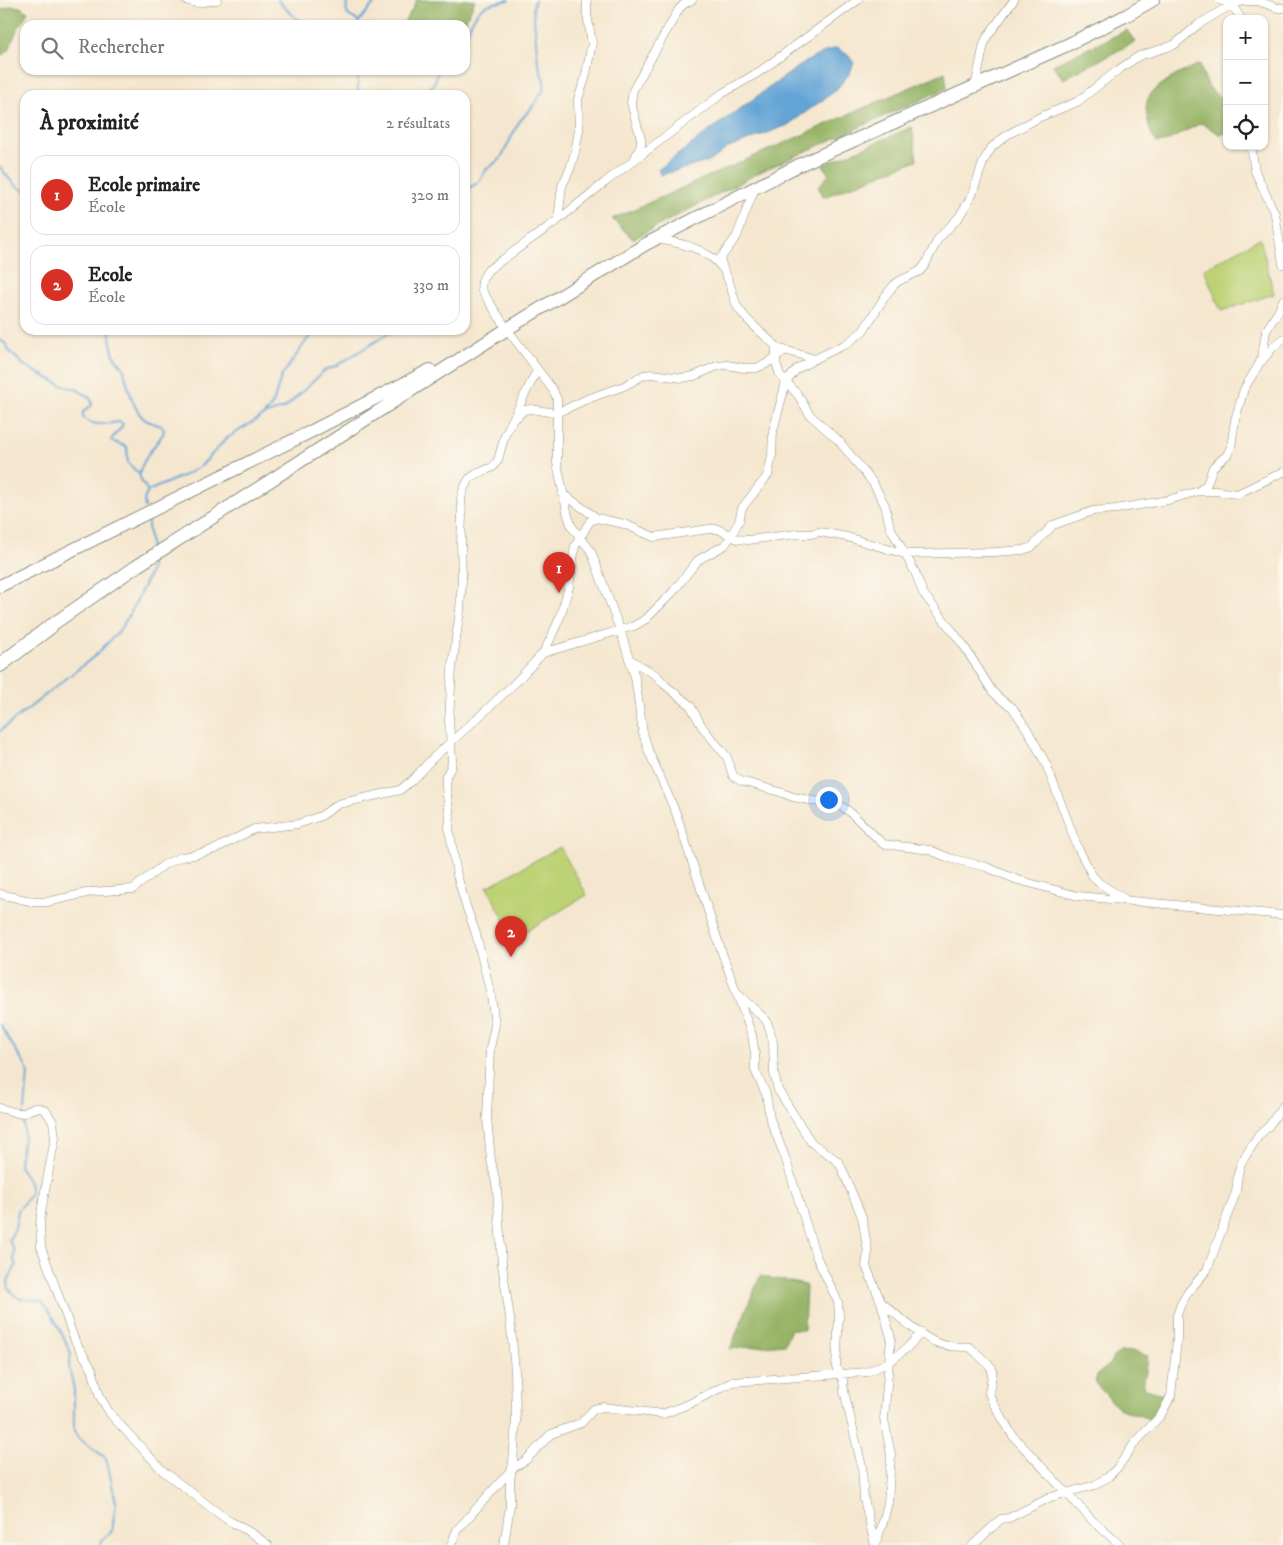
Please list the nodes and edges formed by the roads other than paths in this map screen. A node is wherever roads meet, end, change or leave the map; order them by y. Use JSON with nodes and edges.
{"nodes":[{"id":1,"x":185,"y":0,"type":"edge"},
{"id":2,"x":217,"y":0,"type":"edge"},
{"id":3,"x":586,"y":0,"type":"edge"},
{"id":4,"x":692,"y":0,"type":"edge"},
{"id":5,"x":858,"y":0,"type":"edge"},
{"id":6,"x":1014,"y":0,"type":"edge"},
{"id":7,"x":1156,"y":0,"type":"edge"},
{"id":8,"x":1219,"y":0,"type":"edge"},
{"id":9,"x":1231,"y":5,"type":"junction"},
{"id":10,"x":1283,"y":8,"type":"edge"},
{"id":11,"x":1239,"y":15,"type":"edge"},
{"id":12,"x":975,"y":87,"type":"junction"},
{"id":13,"x":1252,"y":150,"type":"edge"},
{"id":14,"x":634,"y":160,"type":"junction"},
{"id":15,"x":756,"y":187,"type":"junction"},
{"id":16,"x":558,"y":220,"type":"junction"},
{"id":17,"x":655,"y":239,"type":"junction"},
{"id":18,"x":1283,"y":264,"type":"edge"},
{"id":19,"x":723,"y":270,"type":"junction"},
{"id":20,"x":1283,"y":300,"type":"edge"},
{"id":21,"x":507,"y":329,"type":"junction"},
{"id":22,"x":1283,"y":339,"type":"edge"},
{"id":23,"x":775,"y":345,"type":"junction"},
{"id":24,"x":784,"y":351,"type":"junction"},
{"id":25,"x":776,"y":357,"type":"junction"},
{"id":26,"x":815,"y":359,"type":"junction"},
{"id":27,"x":1258,"y":366,"type":"junction"},
{"id":28,"x":537,"y":370,"type":"junction"},
{"id":29,"x":786,"y":382,"type":"junction"},
{"id":30,"x":557,"y":412,"type":"junction"},
{"id":31,"x":512,"y":421,"type":"junction"},
{"id":32,"x":1283,"y":472,"type":"edge"},
{"id":33,"x":1199,"y":491,"type":"junction"},
{"id":34,"x":563,"y":494,"type":"junction"},
{"id":35,"x":597,"y":518,"type":"junction"},
{"id":36,"x":580,"y":536,"type":"junction"},
{"id":37,"x":732,"y":536,"type":"junction"},
{"id":38,"x":905,"y":554,"type":"junction"},
{"id":39,"x":0,"y":586,"type":"edge"},
{"id":40,"x":50,"y":626,"type":"junction"},
{"id":41,"x":620,"y":630,"type":"junction"},
{"id":42,"x":543,"y":653,"type":"junction"},
{"id":43,"x":0,"y":658,"type":"edge"},
{"id":44,"x":628,"y":659,"type":"junction"},
{"id":45,"x":0,"y":665,"type":"edge"},
{"id":46,"x":451,"y":744,"type":"junction"},
{"id":47,"x":0,"y":894,"type":"edge"},
{"id":48,"x":1126,"y":900,"type":"junction"},
{"id":49,"x":1283,"y":915,"type":"edge"},
{"id":50,"x":737,"y":994,"type":"junction"},
{"id":51,"x":1283,"y":1106,"type":"edge"},
{"id":52,"x":0,"y":1108,"type":"edge"},
{"id":53,"x":881,"y":1302,"type":"junction"},
{"id":54,"x":921,"y":1333,"type":"junction"},
{"id":55,"x":889,"y":1362,"type":"junction"},
{"id":56,"x":840,"y":1375,"type":"junction"},
{"id":57,"x":512,"y":1469,"type":"junction"},
{"id":58,"x":1066,"y":1493,"type":"junction"},
{"id":59,"x":268,"y":1545,"type":"edge"},
{"id":60,"x":451,"y":1545,"type":"edge"},
{"id":61,"x":504,"y":1545,"type":"edge"},
{"id":62,"x":875,"y":1545,"type":"edge"},
{"id":63,"x":973,"y":1545,"type":"edge"},
{"id":64,"x":1120,"y":1545,"type":"edge"}],
"edges":[{"from":1,"to":2,"type":"street"},
{"from":3,"to":16,"type":"street"},
{"from":4,"to":14,"type":"street"},
{"from":5,"to":14,"type":"street"},
{"from":6,"to":12,"type":"street"},
{"from":7,"to":12,"type":"main road"},
{"from":8,"to":9,"type":"street"},
{"from":9,"to":10,"type":"street"},
{"from":9,"to":11,"type":"street"},
{"from":9,"to":26,"type":"street"},
{"from":12,"to":15,"type":"main road"},
{"from":13,"to":18,"type":"street"},
{"from":14,"to":16,"type":"street"},
{"from":15,"to":17,"type":"main road"},
{"from":15,"to":19,"type":"street"},
{"from":16,"to":21,"type":"street"},
{"from":17,"to":19,"type":"street"},
{"from":17,"to":21,"type":"main road"},
{"from":19,"to":23,"type":"street"},
{"from":20,"to":27,"type":"street"},
{"from":21,"to":28,"type":"street"},
{"from":21,"to":39,"type":"main road"},
{"from":21,"to":40,"type":"main road"},
{"from":22,"to":27,"type":"street"},
{"from":23,"to":24,"type":"street"},
{"from":23,"to":25,"type":"street"},
{"from":24,"to":25,"type":"street"},
{"from":24,"to":26,"type":"street"},
{"from":25,"to":29,"type":"street"},
{"from":25,"to":30,"type":"street"},
{"from":26,"to":29,"type":"street"},
{"from":27,"to":33,"type":"street"},
{"from":28,"to":30,"type":"street"},
{"from":28,"to":31,"type":"street"},
{"from":29,"to":37,"type":"street"},
{"from":29,"to":38,"type":"street"},
{"from":30,"to":31,"type":"street"},
{"from":30,"to":34,"type":"street"},
{"from":31,"to":46,"type":"street"},
{"from":32,"to":33,"type":"street"},
{"from":33,"to":38,"type":"street"},
{"from":34,"to":35,"type":"street"},
{"from":34,"to":36,"type":"street"},
{"from":35,"to":36,"type":"street"},
{"from":35,"to":37,"type":"street"},
{"from":36,"to":41,"type":"street"},
{"from":36,"to":42,"type":"street"},
{"from":37,"to":38,"type":"street"},
{"from":37,"to":41,"type":"street"},
{"from":38,"to":48,"type":"street"},
{"from":40,"to":43,"type":"main road"},
{"from":40,"to":45,"type":"highway"},
{"from":41,"to":42,"type":"street"},
{"from":41,"to":44,"type":"street"},
{"from":42,"to":46,"type":"street"},
{"from":44,"to":48,"type":"street"},
{"from":44,"to":50,"type":"street"},
{"from":46,"to":47,"type":"street"},
{"from":46,"to":57,"type":"street"},
{"from":48,"to":49,"type":"street"},
{"from":50,"to":53,"type":"street"},
{"from":50,"to":56,"type":"street"},
{"from":51,"to":58,"type":"street"},
{"from":52,"to":59,"type":"street"},
{"from":53,"to":54,"type":"street"},
{"from":53,"to":55,"type":"street"},
{"from":54,"to":55,"type":"street"},
{"from":54,"to":58,"type":"street"},
{"from":55,"to":56,"type":"street"},
{"from":55,"to":62,"type":"street"},
{"from":56,"to":57,"type":"street"},
{"from":56,"to":62,"type":"street"},
{"from":57,"to":60,"type":"street"},
{"from":57,"to":61,"type":"street"},
{"from":58,"to":63,"type":"street"},
{"from":58,"to":64,"type":"street"}]}
